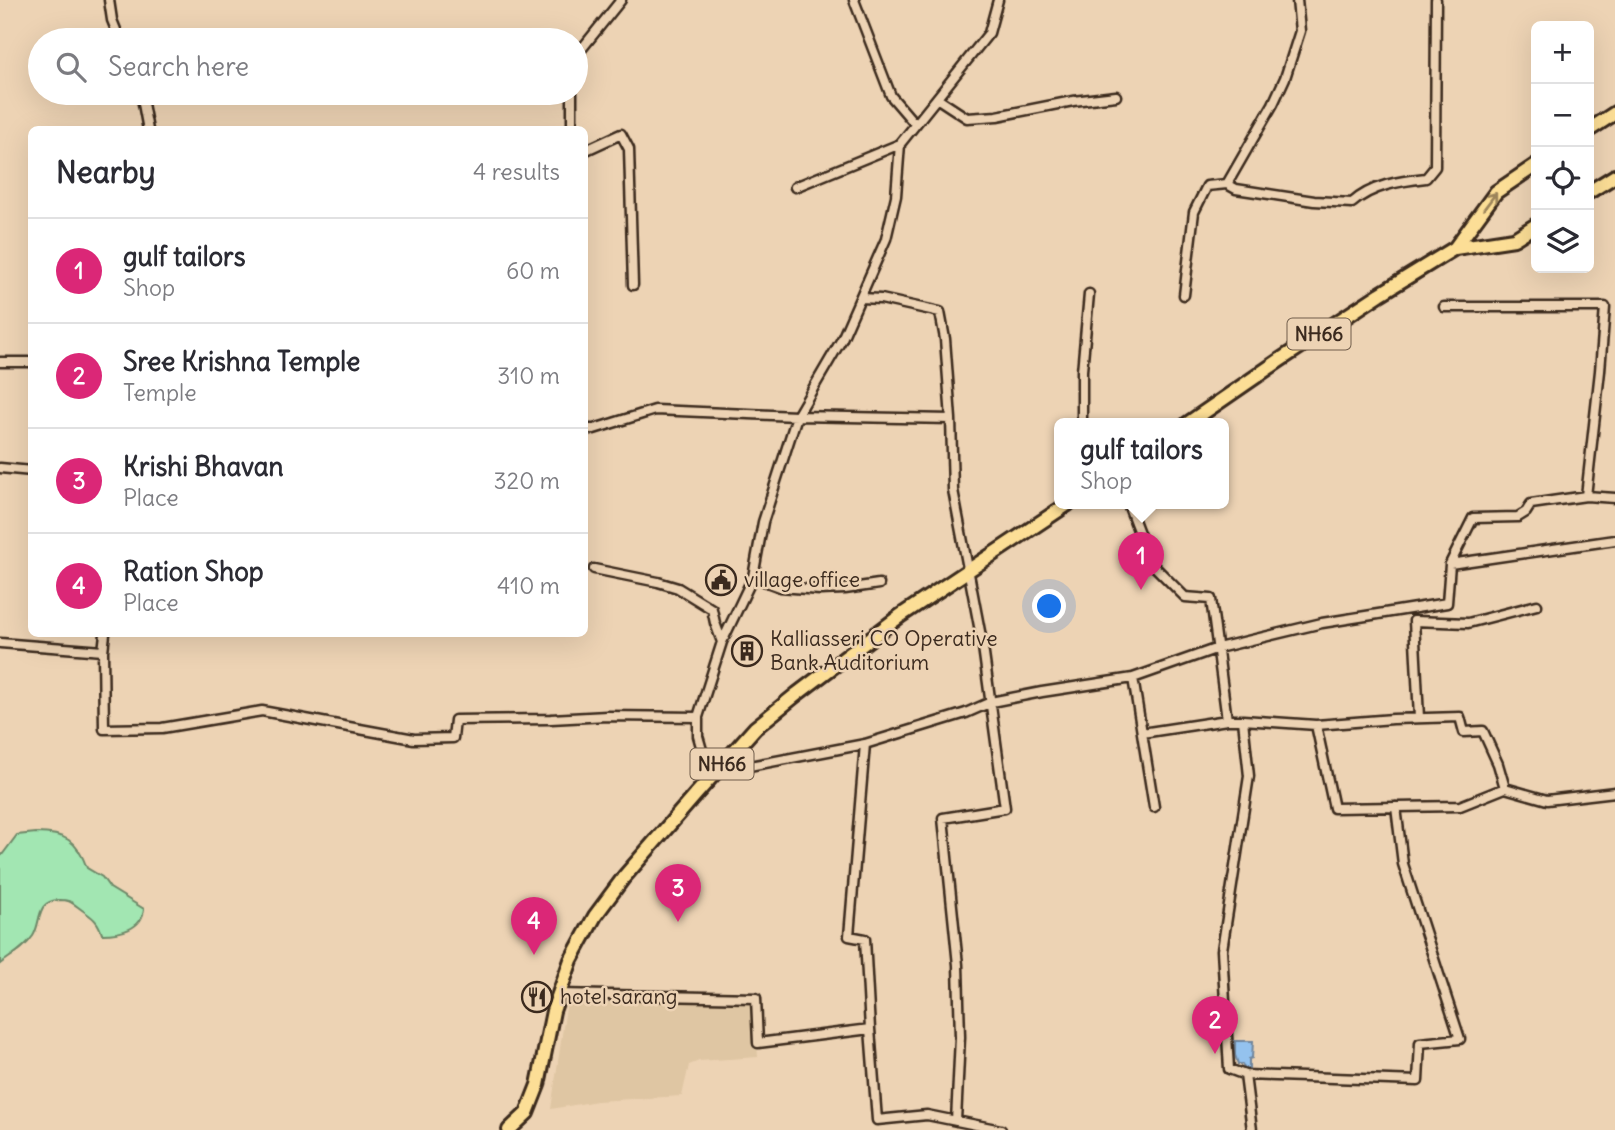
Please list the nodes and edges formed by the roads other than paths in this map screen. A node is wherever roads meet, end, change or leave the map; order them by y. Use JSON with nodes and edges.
{"nodes":[{"id":1,"x":109,"y":0,"type":"edge"},
{"id":2,"x":621,"y":0,"type":"edge"},
{"id":3,"x":855,"y":0,"type":"edge"},
{"id":4,"x":998,"y":0,"type":"edge"},
{"id":5,"x":1297,"y":0,"type":"edge"},
{"id":6,"x":1436,"y":0,"type":"edge"},
{"id":7,"x":115,"y":28,"type":"edge"},
{"id":8,"x":588,"y":41,"type":"edge"},
{"id":9,"x":1116,"y":96,"type":"dead end"},
{"id":10,"x":938,"y":99,"type":"junction"},
{"id":11,"x":143,"y":105,"type":"edge"},
{"id":12,"x":572,"y":105,"type":"edge"},
{"id":13,"x":1615,"y":113,"type":"edge"},
{"id":14,"x":915,"y":124,"type":"junction"},
{"id":15,"x":147,"y":126,"type":"edge"},
{"id":16,"x":572,"y":126,"type":"edge"},
{"id":17,"x":1594,"y":127,"type":"edge"},
{"id":18,"x":900,"y":144,"type":"junction"},
{"id":19,"x":588,"y":149,"type":"edge"},
{"id":20,"x":1531,"y":168,"type":"edge"},
{"id":21,"x":1615,"y":176,"type":"edge"},
{"id":22,"x":1227,"y":184,"type":"junction"},
{"id":23,"x":795,"y":187,"type":"dead end"},
{"id":24,"x":1594,"y":189,"type":"edge"},
{"id":25,"x":1531,"y":228,"type":"edge"},
{"id":26,"x":1455,"y":248,"type":"junction"},
{"id":27,"x":633,"y":285,"type":"dead end"},
{"id":28,"x":1089,"y":294,"type":"dead end"},
{"id":29,"x":1184,"y":295,"type":"dead end"},
{"id":30,"x":861,"y":298,"type":"junction"},
{"id":31,"x":1444,"y":307,"type":"dead end"},
{"id":32,"x":0,"y":362,"type":"edge"},
{"id":33,"x":28,"y":362,"type":"edge"},
{"id":34,"x":797,"y":416,"type":"junction"},
{"id":35,"x":951,"y":418,"type":"junction"},
{"id":36,"x":1082,"y":418,"type":"edge"},
{"id":37,"x":1195,"y":418,"type":"edge"},
{"id":38,"x":588,"y":429,"type":"edge"},
{"id":39,"x":0,"y":468,"type":"edge"},
{"id":40,"x":28,"y":471,"type":"edge"},
{"id":41,"x":1586,"y":496,"type":"junction"},
{"id":42,"x":1615,"y":498,"type":"edge"},
{"id":43,"x":1061,"y":509,"type":"edge"},
{"id":44,"x":1130,"y":509,"type":"edge"},
{"id":45,"x":1615,"y":540,"type":"edge"},
{"id":46,"x":1450,"y":564,"type":"junction"},
{"id":47,"x":594,"y":569,"type":"dead end"},
{"id":48,"x":968,"y":572,"type":"junction"},
{"id":49,"x":753,"y":577,"type":"junction"},
{"id":50,"x":879,"y":584,"type":"dead end"},
{"id":51,"x":1537,"y":605,"type":"dead end"},
{"id":52,"x":105,"y":637,"type":"edge"},
{"id":53,"x":722,"y":642,"type":"junction"},
{"id":54,"x":0,"y":643,"type":"edge"},
{"id":55,"x":1218,"y":648,"type":"junction"},
{"id":56,"x":103,"y":651,"type":"junction"},
{"id":57,"x":1133,"y":678,"type":"junction"},
{"id":58,"x":991,"y":702,"type":"junction"},
{"id":59,"x":698,"y":717,"type":"junction"},
{"id":60,"x":1419,"y":718,"type":"junction"},
{"id":61,"x":1227,"y":720,"type":"junction"},
{"id":62,"x":1243,"y":720,"type":"junction"},
{"id":63,"x":1315,"y":725,"type":"junction"},
{"id":64,"x":1142,"y":733,"type":"junction"},
{"id":65,"x":865,"y":744,"type":"junction"},
{"id":66,"x":713,"y":775,"type":"junction"},
{"id":67,"x":1505,"y":788,"type":"junction"},
{"id":68,"x":1615,"y":792,"type":"edge"},
{"id":69,"x":1154,"y":807,"type":"dead end"},
{"id":70,"x":1396,"y":807,"type":"junction"},
{"id":71,"x":559,"y":994,"type":"junction"},
{"id":72,"x":870,"y":1029,"type":"junction"},
{"id":73,"x":1245,"y":1075,"type":"junction"},
{"id":74,"x":956,"y":1121,"type":"junction"},
{"id":75,"x":509,"y":1130,"type":"edge"},
{"id":76,"x":1001,"y":1130,"type":"edge"},
{"id":77,"x":1252,"y":1130,"type":"edge"}],
"edges":[{"from":1,"to":7,"type":"street"},
{"from":2,"to":8,"type":"street"},
{"from":3,"to":14,"type":"street"},
{"from":4,"to":10,"type":"street"},
{"from":5,"to":22,"type":"street"},
{"from":6,"to":22,"type":"street"},
{"from":9,"to":10,"type":"street"},
{"from":10,"to":14,"type":"street"},
{"from":11,"to":15,"type":"street"},
{"from":12,"to":16,"type":"street"},
{"from":13,"to":17,"type":"highway"},
{"from":14,"to":18,"type":"street"},
{"from":18,"to":23,"type":"street"},
{"from":18,"to":30,"type":"street"},
{"from":19,"to":27,"type":"street"},
{"from":26,"to":20,"type":"highway","number":"NH66","one_way":true},
{"from":21,"to":24,"type":"highway"},
{"from":22,"to":29,"type":"street"},
{"from":25,"to":26,"type":"highway","number":"NH66"},
{"from":26,"to":37,"type":"highway","number":"NH66"},
{"from":28,"to":36,"type":"street"},
{"from":30,"to":34,"type":"street"},
{"from":30,"to":35,"type":"street"},
{"from":31,"to":41,"type":"street"},
{"from":32,"to":33,"type":"street"},
{"from":34,"to":35,"type":"street"},
{"from":34,"to":38,"type":"street"},
{"from":34,"to":49,"type":"street"},
{"from":35,"to":48,"type":"street"},
{"from":39,"to":40,"type":"street"},
{"from":41,"to":42,"type":"street"},
{"from":41,"to":46,"type":"street"},
{"from":43,"to":48,"type":"highway","number":"NH66"},
{"from":44,"to":55,"type":"street"},
{"from":45,"to":46,"type":"street"},
{"from":46,"to":55,"type":"street"},
{"from":47,"to":53,"type":"street"},
{"from":48,"to":58,"type":"street"},
{"from":48,"to":66,"type":"highway","number":"NH66"},
{"from":49,"to":50,"type":"street"},
{"from":49,"to":53,"type":"street"},
{"from":51,"to":60,"type":"street"},
{"from":52,"to":56,"type":"street"},
{"from":53,"to":59,"type":"street"},
{"from":54,"to":56,"type":"street"},
{"from":55,"to":57,"type":"street"},
{"from":55,"to":61,"type":"street"},
{"from":56,"to":59,"type":"street"},
{"from":57,"to":58,"type":"street"},
{"from":57,"to":64,"type":"street"},
{"from":58,"to":65,"type":"street"},
{"from":58,"to":74,"type":"street"},
{"from":59,"to":66,"type":"street"},
{"from":60,"to":63,"type":"street"},
{"from":60,"to":67,"type":"street"},
{"from":61,"to":62,"type":"street"},
{"from":61,"to":64,"type":"street"},
{"from":62,"to":63,"type":"street"},
{"from":62,"to":73,"type":"street"},
{"from":63,"to":70,"type":"street"},
{"from":64,"to":69,"type":"street"},
{"from":65,"to":66,"type":"street"},
{"from":65,"to":72,"type":"street"},
{"from":66,"to":71,"type":"highway","number":"NH66"},
{"from":67,"to":68,"type":"street"},
{"from":67,"to":70,"type":"street"},
{"from":70,"to":73,"type":"street"},
{"from":71,"to":72,"type":"street"},
{"from":71,"to":75,"type":"highway","number":"NH66"},
{"from":72,"to":74,"type":"street"},
{"from":73,"to":77,"type":"street"},
{"from":74,"to":76,"type":"street"}]}
